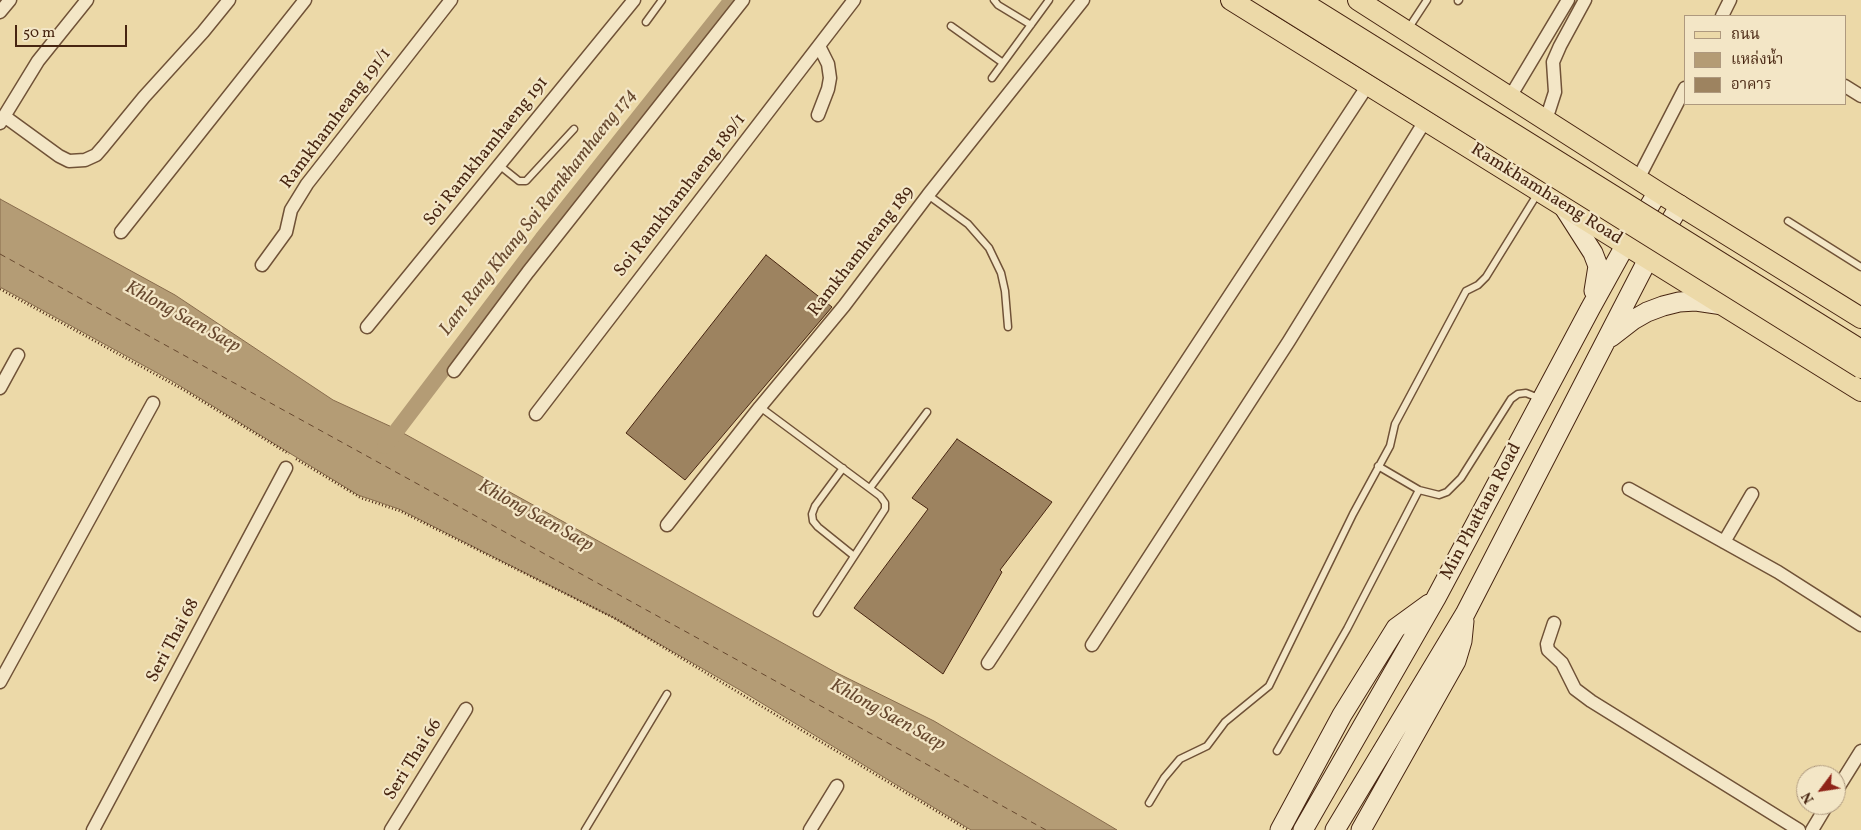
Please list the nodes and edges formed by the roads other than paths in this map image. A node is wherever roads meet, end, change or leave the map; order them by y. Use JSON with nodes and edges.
{"nodes":[{"id":1,"x":10,"y":0,"type":"edge"},
{"id":2,"x":87,"y":0,"type":"edge"},
{"id":3,"x":229,"y":0,"type":"edge"},
{"id":4,"x":305,"y":0,"type":"edge"},
{"id":5,"x":451,"y":0,"type":"edge"},
{"id":6,"x":634,"y":0,"type":"edge"},
{"id":7,"x":662,"y":0,"type":"edge"},
{"id":8,"x":742,"y":0,"type":"edge"},
{"id":9,"x":854,"y":0,"type":"edge"},
{"id":10,"x":994,"y":0,"type":"edge"},
{"id":11,"x":1049,"y":0,"type":"edge"},
{"id":12,"x":1084,"y":0,"type":"edge"},
{"id":13,"x":1231,"y":0,"type":"edge"},
{"id":14,"x":1271,"y":0,"type":"edge"},
{"id":15,"x":1299,"y":0,"type":"edge"},
{"id":16,"x":1358,"y":0,"type":"edge"},
{"id":17,"x":1427,"y":0,"type":"edge"},
{"id":18,"x":1568,"y":0,"type":"edge"},
{"id":19,"x":1585,"y":0,"type":"edge"},
{"id":20,"x":1730,"y":0,"type":"edge"},
{"id":21,"x":0,"y":12,"type":"edge"},
{"id":22,"x":1722,"y":15,"type":"edge"},
{"id":23,"x":646,"y":22,"type":"dead end"},
{"id":24,"x":1030,"y":25,"type":"junction"},
{"id":25,"x":950,"y":26,"type":"dead end"},
{"id":26,"x":1407,"y":30,"type":"junction"},
{"id":27,"x":819,"y":46,"type":"junction"},
{"id":28,"x":1003,"y":63,"type":"junction"},
{"id":29,"x":992,"y":78,"type":"dead end"},
{"id":30,"x":1368,"y":85,"type":"junction"},
{"id":31,"x":1846,"y":87,"type":"edge"},
{"id":32,"x":1684,"y":90,"type":"edge"},
{"id":33,"x":1861,"y":96,"type":"edge"},
{"id":34,"x":1516,"y":101,"type":"junction"},
{"id":35,"x":818,"y":115,"type":"dead end"},
{"id":36,"x":2,"y":120,"type":"edge"},
{"id":37,"x":1546,"y":120,"type":"junction"},
{"id":38,"x":1425,"y":121,"type":"junction"},
{"id":39,"x":574,"y":129,"type":"dead end"},
{"id":40,"x":1486,"y":157,"type":"junction"},
{"id":41,"x":499,"y":165,"type":"junction"},
{"id":42,"x":1638,"y":179,"type":"junction"},
{"id":43,"x":1540,"y":190,"type":"junction"},
{"id":44,"x":1658,"y":192,"type":"junction"},
{"id":45,"x":928,"y":195,"type":"junction"},
{"id":46,"x":1563,"y":205,"type":"junction"},
{"id":47,"x":1680,"y":205,"type":"junction"},
{"id":48,"x":1788,"y":221,"type":"dead end"},
{"id":49,"x":121,"y":232,"type":"dead end"},
{"id":50,"x":1626,"y":244,"type":"junction"},
{"id":51,"x":1648,"y":259,"type":"junction"},
{"id":52,"x":262,"y":265,"type":"dead end"},
{"id":53,"x":1861,"y":267,"type":"edge"},
{"id":54,"x":1821,"y":294,"type":"junction"},
{"id":55,"x":1725,"y":305,"type":"junction"},
{"id":56,"x":1590,"y":309,"type":"junction"},
{"id":57,"x":1861,"y":318,"type":"edge"},
{"id":58,"x":367,"y":327,"type":"dead end"},
{"id":59,"x":1008,"y":327,"type":"dead end"},
{"id":60,"x":1606,"y":342,"type":"junction"},
{"id":61,"x":1789,"y":345,"type":"junction"},
{"id":62,"x":1861,"y":350,"type":"edge"},
{"id":63,"x":18,"y":355,"type":"dead end"},
{"id":64,"x":1861,"y":368,"type":"edge"},
{"id":65,"x":454,"y":371,"type":"dead end"},
{"id":66,"x":0,"y":388,"type":"edge"},
{"id":67,"x":1861,"y":391,"type":"edge"},
{"id":68,"x":1542,"y":399,"type":"junction"},
{"id":69,"x":153,"y":403,"type":"dead end"},
{"id":70,"x":760,"y":407,"type":"junction"},
{"id":71,"x":927,"y":412,"type":"dead end"},
{"id":72,"x":536,"y":414,"type":"dead end"},
{"id":73,"x":1378,"y":466,"type":"junction"},
{"id":74,"x":286,"y":468,"type":"dead end"},
{"id":75,"x":842,"y":468,"type":"junction"},
{"id":76,"x":870,"y":488,"type":"junction"},
{"id":77,"x":1629,"y":489,"type":"dead end"},
{"id":78,"x":1419,"y":490,"type":"junction"},
{"id":79,"x":1752,"y":494,"type":"dead end"},
{"id":80,"x":667,"y":525,"type":"dead end"},
{"id":81,"x":1724,"y":542,"type":"junction"},
{"id":82,"x":854,"y":556,"type":"junction"},
{"id":83,"x":1436,"y":598,"type":"junction"},
{"id":84,"x":817,"y":613,"type":"dead end"},
{"id":85,"x":1464,"y":614,"type":"junction"},
{"id":86,"x":1554,"y":623,"type":"dead end"},
{"id":87,"x":1861,"y":625,"type":"edge"},
{"id":88,"x":1092,"y":645,"type":"dead end"},
{"id":89,"x":988,"y":663,"type":"dead end"},
{"id":90,"x":0,"y":682,"type":"edge"},
{"id":91,"x":667,"y":694,"type":"dead end"},
{"id":92,"x":466,"y":710,"type":"dead end"},
{"id":93,"x":1277,"y":751,"type":"dead end"},
{"id":94,"x":1861,"y":751,"type":"edge"},
{"id":95,"x":1846,"y":775,"type":"edge"},
{"id":96,"x":836,"y":786,"type":"dead end"},
{"id":97,"x":1149,"y":804,"type":"dead end"},
{"id":98,"x":1821,"y":815,"type":"edge"},
{"id":99,"x":93,"y":830,"type":"edge"},
{"id":100,"x":391,"y":830,"type":"edge"},
{"id":101,"x":585,"y":830,"type":"edge"},
{"id":102,"x":810,"y":830,"type":"edge"},
{"id":103,"x":1280,"y":830,"type":"edge"},
{"id":104,"x":1303,"y":830,"type":"edge"},
{"id":105,"x":1335,"y":830,"type":"edge"},
{"id":106,"x":1361,"y":830,"type":"edge"},
{"id":107,"x":1799,"y":830,"type":"edge"},
{"id":108,"x":1812,"y":830,"type":"edge"}],
"edges":[{"from":1,"to":21,"type":"street"},
{"from":2,"to":36,"type":"street"},
{"from":3,"to":36,"type":"street"},
{"from":4,"to":49,"type":"street"},
{"from":5,"to":52,"type":"street","name":"Ramkhamheang 191/1"},
{"from":6,"to":41,"type":"street","name":"Soi Ramkhamhaeng 191"},
{"from":7,"to":23,"type":"lane"},
{"from":8,"to":65,"type":"street"},
{"from":9,"to":27,"type":"street","name":"Soi Ramkhamhaeng 189/1"},
{"from":10,"to":24,"type":"lane"},
{"from":11,"to":24,"type":"lane"},
{"from":12,"to":45,"type":"street","name":"Ramkhamheang 189"},
{"from":13,"to":30,"type":"main road","name":"Ramkhamhaeng Road"},
{"from":14,"to":64,"type":"main road","name":"Ramkhamhaeng Road","bridge":true},
{"from":15,"to":62,"type":"main road","name":"Ramkhamhaeng Road","bridge":true},
{"from":16,"to":26,"type":"main road"},
{"from":17,"to":26,"type":"lane"},
{"from":18,"to":34,"type":"street"},
{"from":19,"to":37,"type":"street"},
{"from":20,"to":22,"type":"street"},
{"from":24,"to":28,"type":"lane"},
{"from":25,"to":28,"type":"lane"},
{"from":26,"to":34,"type":"main road"},
{"from":27,"to":35,"type":"street"},
{"from":27,"to":72,"type":"street","name":"Soi Ramkhamhaeng 189/1"},
{"from":28,"to":29,"type":"lane"},
{"from":30,"to":38,"type":"main road","name":"Ramkhamhaeng Road"},
{"from":30,"to":89,"type":"street"},
{"from":31,"to":33,"type":"street"},
{"from":32,"to":42,"type":"street"},
{"from":34,"to":37,"type":"main road"},
{"from":34,"to":40,"type":"main road"},
{"from":37,"to":42,"type":"main road"},
{"from":38,"to":40,"type":"main road","name":"Ramkhamhaeng Road"},
{"from":38,"to":88,"type":"street"},
{"from":39,"to":41,"type":"lane"},
{"from":40,"to":43,"type":"main road","name":"Ramkhamhaeng Road"},
{"from":41,"to":58,"type":"street","name":"Soi Ramkhamhaeng 191"},
{"from":42,"to":44,"type":"main road"},
{"from":43,"to":46,"type":"main road","name":"Ramkhamhaeng Road"},
{"from":43,"to":73,"type":"lane"},
{"from":44,"to":47,"type":"main road"},
{"from":44,"to":50,"type":"street","name":"Min Phattana Road"},
{"from":45,"to":59,"type":"lane"},
{"from":45,"to":70,"type":"street","name":"Ramkhamheang 189"},
{"from":46,"to":50,"type":"main road","name":"Ramkhamhaeng Road"},
{"from":46,"to":56,"type":"street"},
{"from":47,"to":51,"type":"street","name":"Min Phattana Road"},
{"from":47,"to":54,"type":"main road"},
{"from":48,"to":53,"type":"lane"},
{"from":50,"to":51,"type":"main road","name":"Ramkhamhaeng Road"},
{"from":50,"to":56,"type":"street","name":"Min Phattana Road"},
{"from":51,"to":55,"type":"main road","name":"Ramkhamhaeng Road"},
{"from":51,"to":60,"type":"street","name":"Min Phattana Road"},
{"from":54,"to":57,"type":"main road"},
{"from":54,"to":61,"type":"main road"},
{"from":55,"to":60,"type":"street"},
{"from":55,"to":61,"type":"main road","name":"Ramkhamhaeng Road"},
{"from":56,"to":68,"type":"street","name":"Min Phattana Road"},
{"from":60,"to":85,"type":"street","name":"Min Phattana Road"},
{"from":61,"to":67,"type":"main road","name":"Ramkhamhaeng Road"},
{"from":63,"to":66,"type":"street"},
{"from":68,"to":78,"type":"lane"},
{"from":68,"to":83,"type":"street","name":"Min Phattana Road"},
{"from":69,"to":90,"type":"street"},
{"from":70,"to":75,"type":"lane"},
{"from":70,"to":80,"type":"street","name":"Ramkhamheang 189"},
{"from":71,"to":76,"type":"lane"},
{"from":73,"to":78,"type":"lane"},
{"from":73,"to":97,"type":"lane"},
{"from":74,"to":99,"type":"street","name":"Seri Thai 68"},
{"from":75,"to":76,"type":"lane"},
{"from":75,"to":82,"type":"lane"},
{"from":76,"to":82,"type":"lane"},
{"from":77,"to":81,"type":"street"},
{"from":78,"to":93,"type":"lane"},
{"from":79,"to":81,"type":"street"},
{"from":81,"to":87,"type":"street"},
{"from":82,"to":84,"type":"lane"},
{"from":83,"to":103,"type":"street"},
{"from":83,"to":104,"type":"street","name":"Min Phattana Road"},
{"from":85,"to":105,"type":"street","name":"Min Phattana Road"},
{"from":85,"to":106,"type":"street"},
{"from":86,"to":107,"type":"street"},
{"from":91,"to":101,"type":"lane"},
{"from":92,"to":100,"type":"street","name":"Seri Thai 66"},
{"from":94,"to":95,"type":"street"},
{"from":96,"to":102,"type":"street"},
{"from":98,"to":108,"type":"street"}]}
